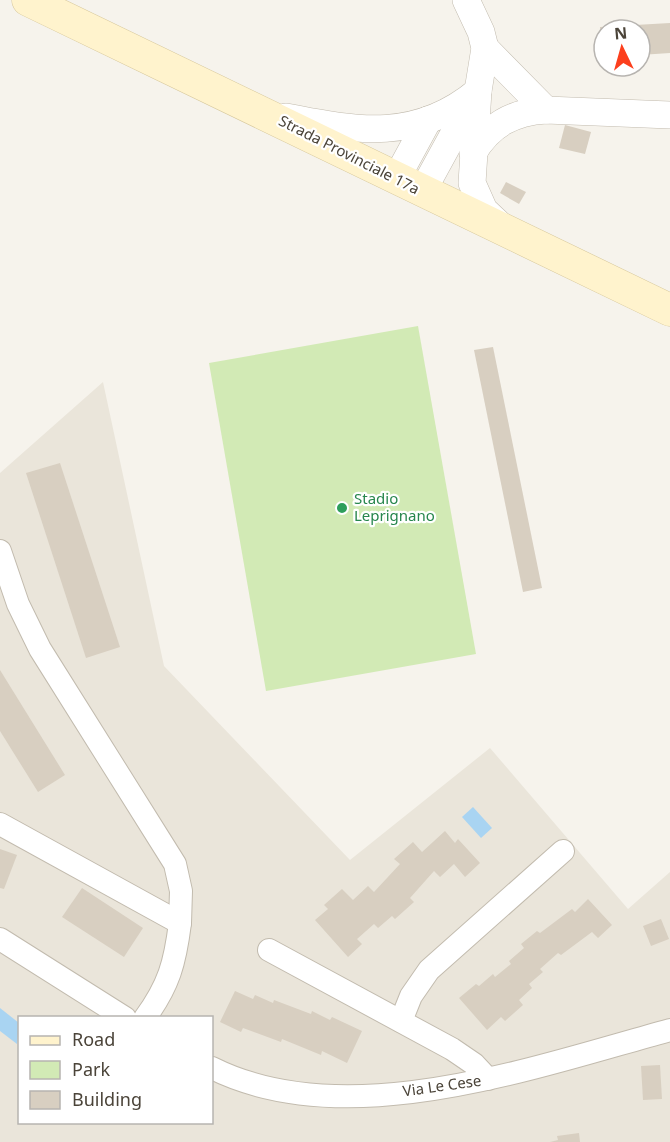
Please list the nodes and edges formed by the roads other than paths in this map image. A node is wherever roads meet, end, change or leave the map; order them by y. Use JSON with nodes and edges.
{"nodes":[{"id":1,"x":28,"y":0,"type":"edge"},
{"id":2,"x":466,"y":0,"type":"edge"},
{"id":3,"x":485,"y":48,"type":"junction"},
{"id":4,"x":478,"y":91,"type":"junction"},
{"id":5,"x":546,"y":110,"type":"junction"},
{"id":6,"x":264,"y":112,"type":"junction"},
{"id":7,"x":670,"y":116,"type":"edge"},
{"id":8,"x":428,"y":120,"type":"junction"},
{"id":9,"x":473,"y":153,"type":"junction"},
{"id":10,"x":409,"y":186,"type":"junction"},
{"id":11,"x":507,"y":232,"type":"junction"},
{"id":12,"x":670,"y":310,"type":"edge"},
{"id":13,"x":2,"y":562,"type":"edge"},
{"id":14,"x":0,"y":824,"type":"edge"},
{"id":15,"x":563,"y":851,"type":"dead end"},
{"id":16,"x":180,"y":924,"type":"junction"},
{"id":17,"x":0,"y":939,"type":"edge"},
{"id":18,"x":268,"y":950,"type":"dead end"},
{"id":19,"x":122,"y":1016,"type":"edge"},
{"id":20,"x":145,"y":1016,"type":"edge"},
{"id":21,"x":400,"y":1021,"type":"junction"},
{"id":22,"x":670,"y":1030,"type":"edge"},
{"id":23,"x":213,"y":1068,"type":"edge"},
{"id":24,"x":488,"y":1079,"type":"junction"}],
"edges":[{"from":1,"to":6,"type":"main road","name":"Strada Provinciale 17a"},
{"from":2,"to":3,"type":"street"},
{"from":3,"to":4,"type":"street"},
{"from":3,"to":5,"type":"street"},
{"from":4,"to":8,"type":"street"},
{"from":4,"to":9,"type":"street"},
{"from":4,"to":10,"type":"street"},
{"from":5,"to":7,"type":"street"},
{"from":5,"to":9,"type":"street"},
{"from":6,"to":8,"type":"street"},
{"from":6,"to":10,"type":"main road","name":"Strada Provinciale 17a"},
{"from":8,"to":10,"type":"street"},
{"from":9,"to":11,"type":"street"},
{"from":10,"to":11,"type":"main road","name":"Strada Provinciale 17a"},
{"from":11,"to":12,"type":"main road","name":"Strada Provinciale 17a"},
{"from":13,"to":16,"type":"street"},
{"from":14,"to":16,"type":"street"},
{"from":15,"to":21,"type":"street"},
{"from":16,"to":20,"type":"street"},
{"from":17,"to":19,"type":"street"},
{"from":18,"to":21,"type":"street"},
{"from":21,"to":24,"type":"street"},
{"from":22,"to":24,"type":"street","name":"Via Le Cese"},
{"from":23,"to":24,"type":"street","name":"Via Le Cese"}]}
